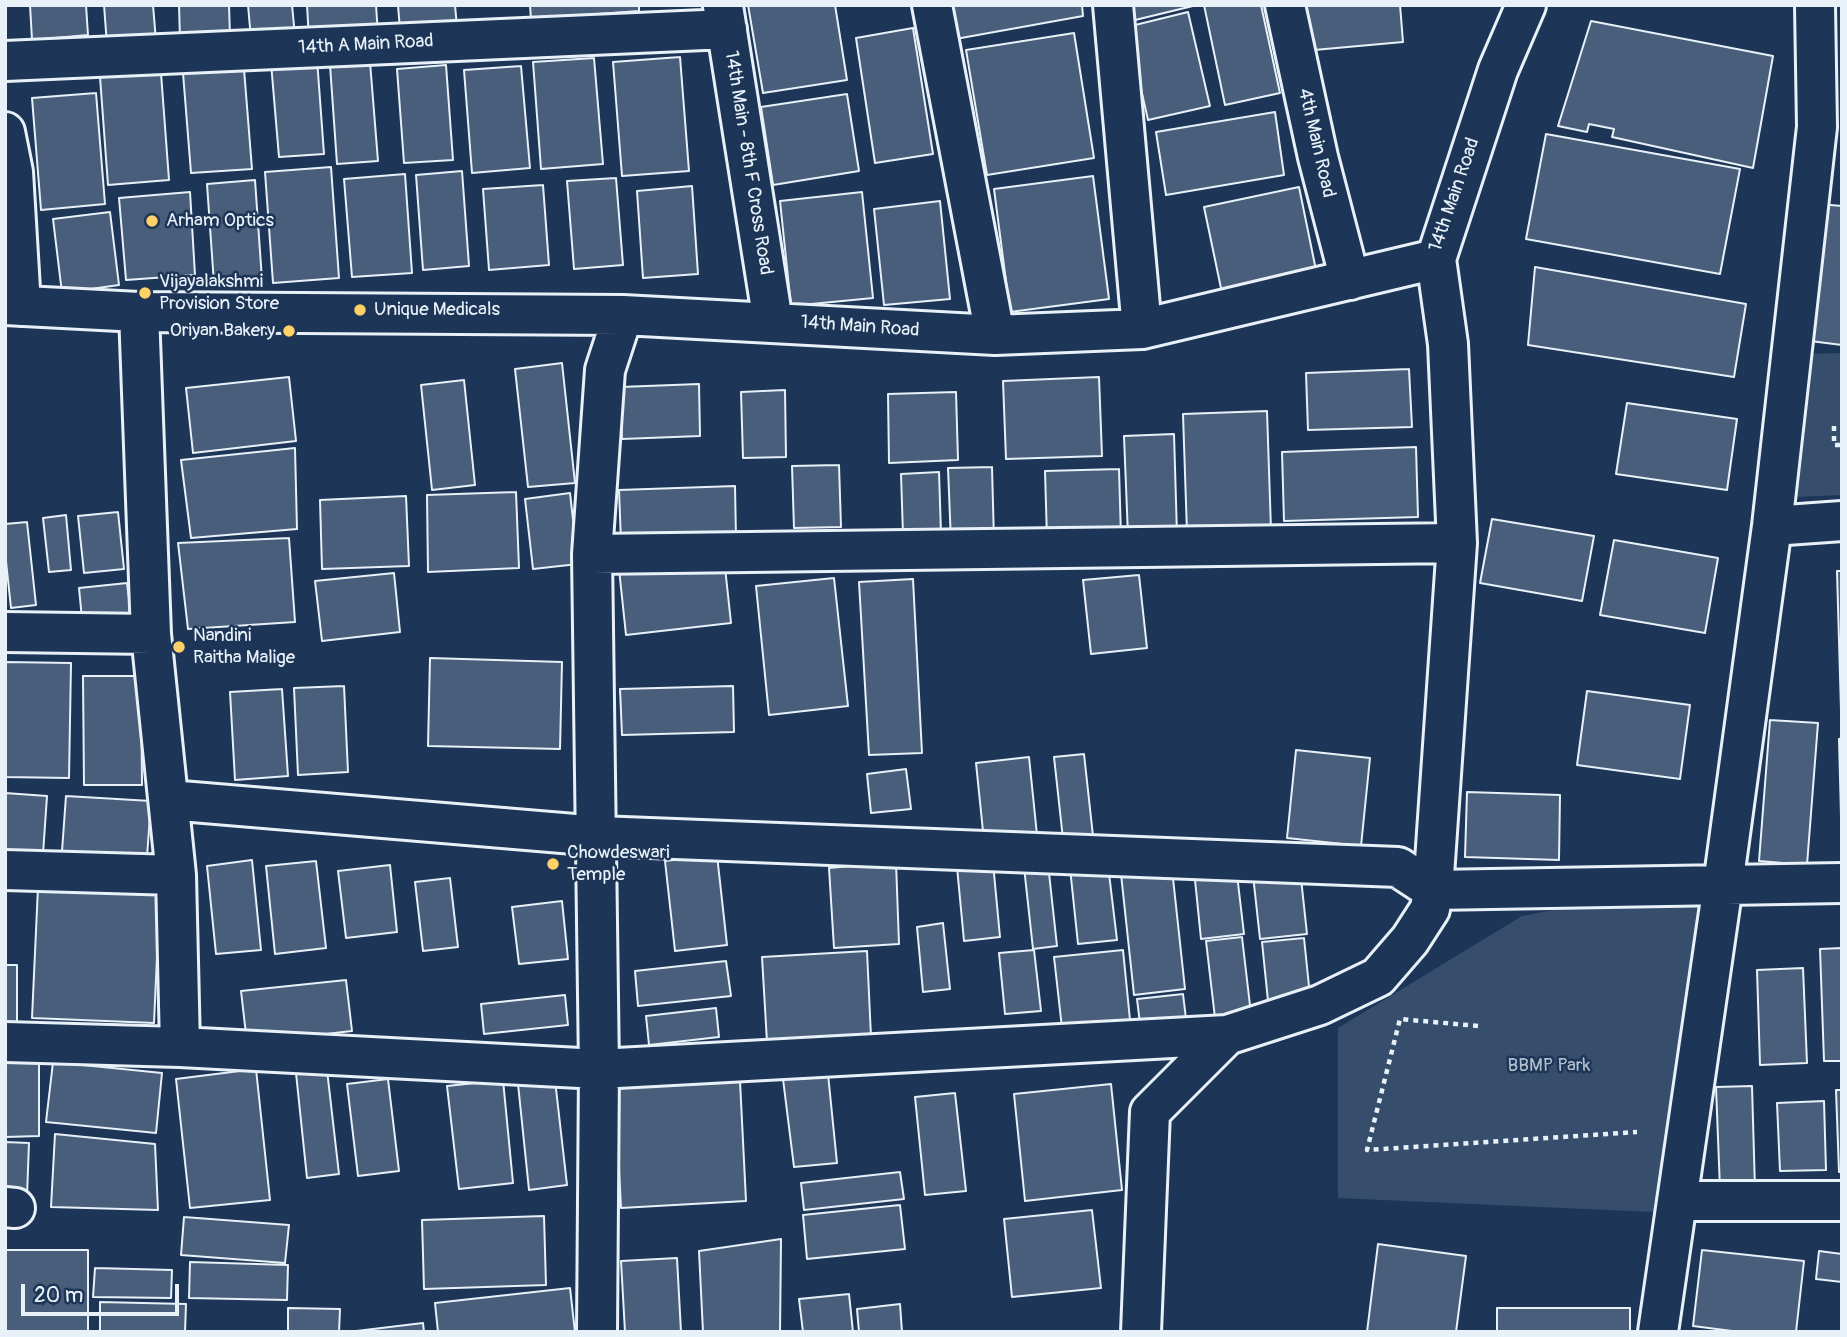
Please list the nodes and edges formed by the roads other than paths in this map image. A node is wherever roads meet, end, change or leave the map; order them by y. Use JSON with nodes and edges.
{"nodes":[{"id":1,"x":932,"y":5,"type":"edge"},
{"id":2,"x":1113,"y":5,"type":"edge"},
{"id":3,"x":1285,"y":5,"type":"edge"},
{"id":4,"x":1526,"y":5,"type":"edge"},
{"id":5,"x":1815,"y":5,"type":"edge"},
{"id":6,"x":725,"y":17,"type":"edge"},
{"id":7,"x":5,"y":61,"type":"edge"},
{"id":8,"x":5,"y":132,"type":"edge"},
{"id":9,"x":1436,"y":259,"type":"junction"},
{"id":10,"x":1350,"y":280,"type":"junction"},
{"id":11,"x":13,"y":306,"type":"edge"},
{"id":12,"x":139,"y":312,"type":"junction"},
{"id":13,"x":623,"y":315,"type":"junction"},
{"id":14,"x":773,"y":321,"type":"junction"},
{"id":15,"x":1142,"y":329,"type":"junction"},
{"id":16,"x":995,"y":335,"type":"junction"},
{"id":17,"x":1842,"y":521,"type":"edge"},
{"id":18,"x":1772,"y":526,"type":"junction"},
{"id":19,"x":1457,"y":543,"type":"junction"},
{"id":20,"x":592,"y":554,"type":"junction"},
{"id":21,"x":5,"y":632,"type":"edge"},
{"id":22,"x":151,"y":634,"type":"junction"},
{"id":23,"x":169,"y":800,"type":"junction"},
{"id":24,"x":597,"y":836,"type":"junction"},
{"id":25,"x":5,"y":870,"type":"edge"},
{"id":26,"x":176,"y":875,"type":"junction"},
{"id":27,"x":1842,"y":884,"type":"edge"},
{"id":28,"x":1723,"y":886,"type":"junction"},
{"id":29,"x":1433,"y":890,"type":"junction"},
{"id":30,"x":1227,"y":1035,"type":"junction"},
{"id":31,"x":5,"y":1042,"type":"edge"},
{"id":32,"x":180,"y":1047,"type":"junction"},
{"id":33,"x":599,"y":1069,"type":"junction"},
{"id":34,"x":1676,"y":1201,"type":"junction"},
{"id":35,"x":1842,"y":1201,"type":"edge"},
{"id":36,"x":597,"y":1332,"type":"edge"},
{"id":37,"x":1141,"y":1332,"type":"edge"},
{"id":38,"x":1658,"y":1332,"type":"edge"}],
"edges":[{"from":1,"to":16,"type":"street"},
{"from":2,"to":15,"type":"street"},
{"from":3,"to":10,"type":"street","name":"4th Main Road"},
{"from":4,"to":9,"type":"street","name":"14th Main Road"},
{"from":5,"to":18,"type":"street"},
{"from":6,"to":7,"type":"street","name":"14th A Main Road"},
{"from":6,"to":14,"type":"street","name":"14th Main - 8th F Cross Road"},
{"from":8,"to":11,"type":"street"},
{"from":9,"to":10,"type":"street","name":"14th Main Road"},
{"from":9,"to":19,"type":"street"},
{"from":10,"to":15,"type":"street","name":"14th Main Road"},
{"from":11,"to":12,"type":"street","name":"14th Main Road"},
{"from":12,"to":13,"type":"street","name":"14th Main Road"},
{"from":12,"to":22,"type":"street"},
{"from":13,"to":14,"type":"street","name":"14th Main Road"},
{"from":13,"to":20,"type":"street"},
{"from":14,"to":16,"type":"street","name":"14th Main Road"},
{"from":15,"to":16,"type":"street","name":"14th Main Road"},
{"from":17,"to":18,"type":"street"},
{"from":18,"to":28,"type":"street"},
{"from":19,"to":20,"type":"street"},
{"from":19,"to":29,"type":"street"},
{"from":20,"to":24,"type":"street"},
{"from":21,"to":22,"type":"street"},
{"from":22,"to":23,"type":"street"},
{"from":23,"to":24,"type":"street"},
{"from":23,"to":26,"type":"street"},
{"from":24,"to":29,"type":"street"},
{"from":24,"to":33,"type":"street"},
{"from":25,"to":26,"type":"street"},
{"from":26,"to":32,"type":"street"},
{"from":27,"to":28,"type":"street"},
{"from":28,"to":29,"type":"street"},
{"from":28,"to":34,"type":"street"},
{"from":29,"to":30,"type":"street"},
{"from":30,"to":33,"type":"street"},
{"from":30,"to":37,"type":"street"},
{"from":31,"to":32,"type":"street"},
{"from":32,"to":33,"type":"street"},
{"from":33,"to":36,"type":"street"},
{"from":34,"to":35,"type":"street"},
{"from":34,"to":38,"type":"street"}]}
